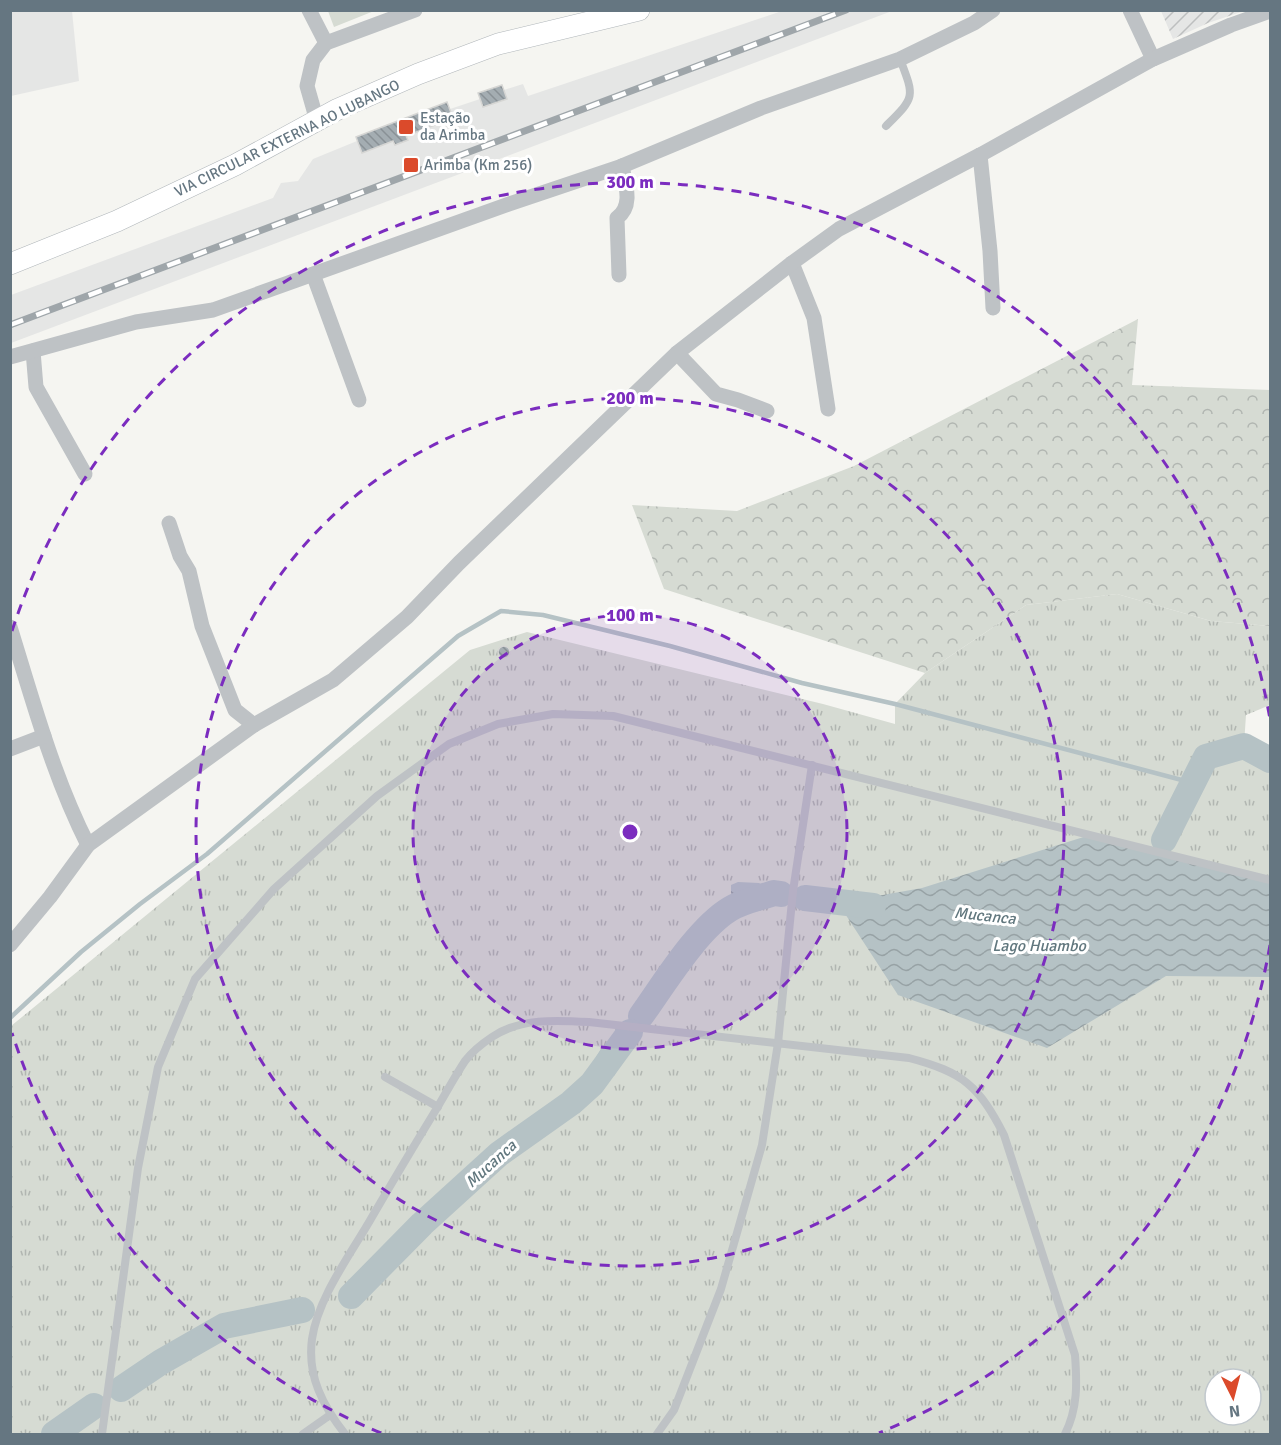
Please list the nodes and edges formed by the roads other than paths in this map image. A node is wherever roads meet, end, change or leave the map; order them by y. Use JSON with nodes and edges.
{"nodes":[{"id":1,"x":309,"y":10,"type":"edge"},
{"id":2,"x":415,"y":10,"type":"edge"},
{"id":3,"x":639,"y":10,"type":"edge"},
{"id":4,"x":993,"y":10,"type":"edge"},
{"id":5,"x":1130,"y":10,"type":"edge"},
{"id":6,"x":1270,"y":10,"type":"edge"},
{"id":7,"x":326,"y":43,"type":"junction"},
{"id":8,"x":900,"y":59,"type":"junction"},
{"id":9,"x":1153,"y":59,"type":"junction"},
{"id":10,"x":317,"y":121,"type":"junction"},
{"id":11,"x":886,"y":126,"type":"dead end"},
{"id":12,"x":980,"y":155,"type":"junction"},
{"id":13,"x":622,"y":166,"type":"junction"},
{"id":14,"x":792,"y":263,"type":"junction"},
{"id":15,"x":10,"y":264,"type":"edge"},
{"id":16,"x":313,"y":274,"type":"junction"},
{"id":17,"x":619,"y":275,"type":"dead end"},
{"id":18,"x":993,"y":308,"type":"dead end"},
{"id":19,"x":33,"y":351,"type":"junction"},
{"id":20,"x":676,"y":353,"type":"junction"},
{"id":21,"x":10,"y":357,"type":"edge"},
{"id":22,"x":359,"y":400,"type":"dead end"},
{"id":23,"x":828,"y":409,"type":"dead end"},
{"id":24,"x":767,"y":411,"type":"dead end"},
{"id":25,"x":85,"y":474,"type":"dead end"},
{"id":26,"x":169,"y":523,"type":"dead end"},
{"id":27,"x":10,"y":627,"type":"edge"},
{"id":28,"x":254,"y":725,"type":"junction"},
{"id":29,"x":44,"y":736,"type":"junction"},
{"id":30,"x":10,"y":749,"type":"edge"},
{"id":31,"x":812,"y":765,"type":"junction"},
{"id":32,"x":88,"y":845,"type":"junction"},
{"id":33,"x":1270,"y":880,"type":"edge"},
{"id":34,"x":10,"y":945,"type":"edge"},
{"id":35,"x":778,"y":1043,"type":"junction"},
{"id":36,"x":385,"y":1077,"type":"dead end"},
{"id":37,"x":438,"y":1107,"type":"junction"},
{"id":38,"x":330,"y":1415,"type":"junction"},
{"id":39,"x":102,"y":1434,"type":"edge"},
{"id":40,"x":303,"y":1434,"type":"edge"},
{"id":41,"x":345,"y":1434,"type":"edge"},
{"id":42,"x":657,"y":1434,"type":"edge"},
{"id":43,"x":1065,"y":1434,"type":"edge"}],
"edges":[{"from":1,"to":7,"type":"street"},
{"from":2,"to":7,"type":"street"},
{"from":3,"to":10,"type":"main road","name":"VIA CIRCULAR EXTERNA AO LUBANGO"},
{"from":4,"to":8,"type":"street"},
{"from":5,"to":9,"type":"street"},
{"from":6,"to":9,"type":"street"},
{"from":7,"to":10,"type":"street"},
{"from":8,"to":11,"type":"lane"},
{"from":8,"to":13,"type":"street"},
{"from":9,"to":12,"type":"street"},
{"from":10,"to":15,"type":"main road","name":"VIA CIRCULAR EXTERNA AO LUBANGO"},
{"from":12,"to":14,"type":"street"},
{"from":12,"to":18,"type":"street"},
{"from":13,"to":16,"type":"street"},
{"from":13,"to":17,"type":"street"},
{"from":14,"to":20,"type":"street"},
{"from":14,"to":23,"type":"street"},
{"from":16,"to":19,"type":"street"},
{"from":16,"to":22,"type":"street"},
{"from":19,"to":21,"type":"street"},
{"from":19,"to":25,"type":"street"},
{"from":20,"to":24,"type":"street"},
{"from":20,"to":28,"type":"street"},
{"from":26,"to":28,"type":"street"},
{"from":27,"to":29,"type":"street"},
{"from":28,"to":32,"type":"street"},
{"from":29,"to":30,"type":"street"},
{"from":29,"to":32,"type":"street"},
{"from":31,"to":33,"type":"lane"},
{"from":31,"to":35,"type":"lane"},
{"from":31,"to":39,"type":"lane"},
{"from":32,"to":34,"type":"street"},
{"from":35,"to":37,"type":"lane"},
{"from":35,"to":42,"type":"lane"},
{"from":35,"to":43,"type":"lane"},
{"from":36,"to":37,"type":"lane"},
{"from":37,"to":38,"type":"lane"},
{"from":38,"to":40,"type":"lane"},
{"from":38,"to":41,"type":"lane"}]}
